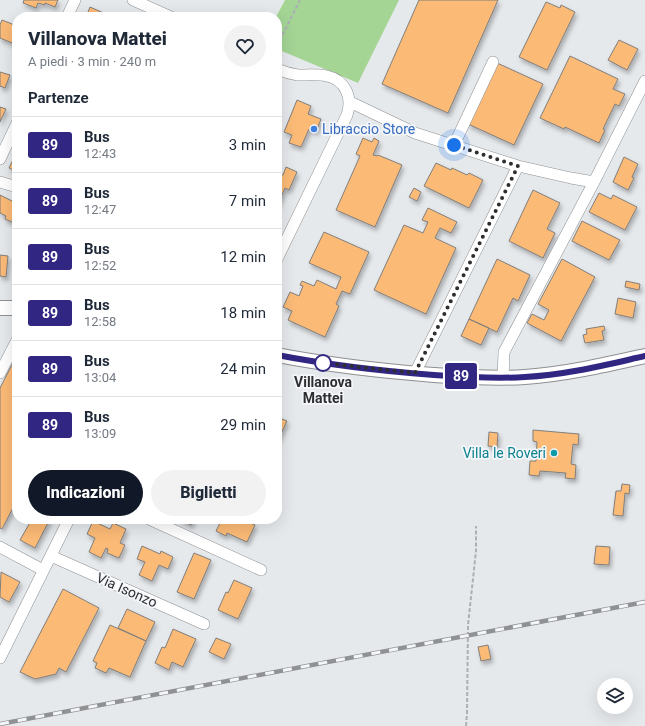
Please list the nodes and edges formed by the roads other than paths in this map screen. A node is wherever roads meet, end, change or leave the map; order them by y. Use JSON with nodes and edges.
{"nodes":[{"id":1,"x":75,"y":0,"type":"edge"},
{"id":2,"x":134,"y":0,"type":"edge"},
{"id":3,"x":69,"y":12,"type":"edge"},
{"id":4,"x":159,"y":12,"type":"edge"},
{"id":5,"x":493,"y":62,"type":"dead end"},
{"id":6,"x":282,"y":71,"type":"edge"},
{"id":7,"x":645,"y":81,"type":"edge"},
{"id":8,"x":350,"y":102,"type":"junction"},
{"id":9,"x":12,"y":134,"type":"edge"},
{"id":10,"x":454,"y":145,"type":"junction"},
{"id":11,"x":0,"y":159,"type":"edge"},
{"id":12,"x":518,"y":166,"type":"junction"},
{"id":13,"x":0,"y":182,"type":"edge"},
{"id":14,"x":594,"y":182,"type":"junction"},
{"id":15,"x":12,"y":186,"type":"edge"},
{"id":16,"x":282,"y":249,"type":"edge"},
{"id":17,"x":0,"y":308,"type":"edge"},
{"id":18,"x":12,"y":308,"type":"edge"},
{"id":19,"x":12,"y":350,"type":"edge"},
{"id":20,"x":282,"y":354,"type":"edge"},
{"id":21,"x":645,"y":356,"type":"edge"},
{"id":22,"x":0,"y":373,"type":"edge"},
{"id":23,"x":415,"y":373,"type":"junction"},
{"id":24,"x":503,"y":378,"type":"junction"},
{"id":25,"x":67,"y":524,"type":"edge"},
{"id":26,"x":160,"y":524,"type":"edge"},
{"id":27,"x":0,"y":547,"type":"edge"},
{"id":28,"x":51,"y":556,"type":"junction"},
{"id":29,"x":43,"y":570,"type":"junction"},
{"id":30,"x":261,"y":570,"type":"dead end"},
{"id":31,"x":204,"y":624,"type":"dead end"},
{"id":32,"x":0,"y":658,"type":"edge"}],
"edges":[{"from":1,"to":3,"type":"street"},
{"from":2,"to":4,"type":"street"},
{"from":5,"to":10,"type":"street"},
{"from":6,"to":8,"type":"street"},
{"from":7,"to":14,"type":"street"},
{"from":8,"to":10,"type":"street"},
{"from":8,"to":16,"type":"street"},
{"from":9,"to":11,"type":"street"},
{"from":10,"to":12,"type":"street"},
{"from":12,"to":14,"type":"street"},
{"from":12,"to":23,"type":"street"},
{"from":13,"to":15,"type":"street"},
{"from":14,"to":24,"type":"street"},
{"from":17,"to":18,"type":"main road"},
{"from":19,"to":22,"type":"street"},
{"from":20,"to":23,"type":"main road"},
{"from":21,"to":24,"type":"main road"},
{"from":23,"to":24,"type":"main road"},
{"from":25,"to":28,"type":"street"},
{"from":26,"to":30,"type":"street"},
{"from":27,"to":29,"type":"street"},
{"from":28,"to":29,"type":"street"},
{"from":28,"to":31,"type":"street","name":"Via Isonzo"},
{"from":29,"to":32,"type":"street"}]}
